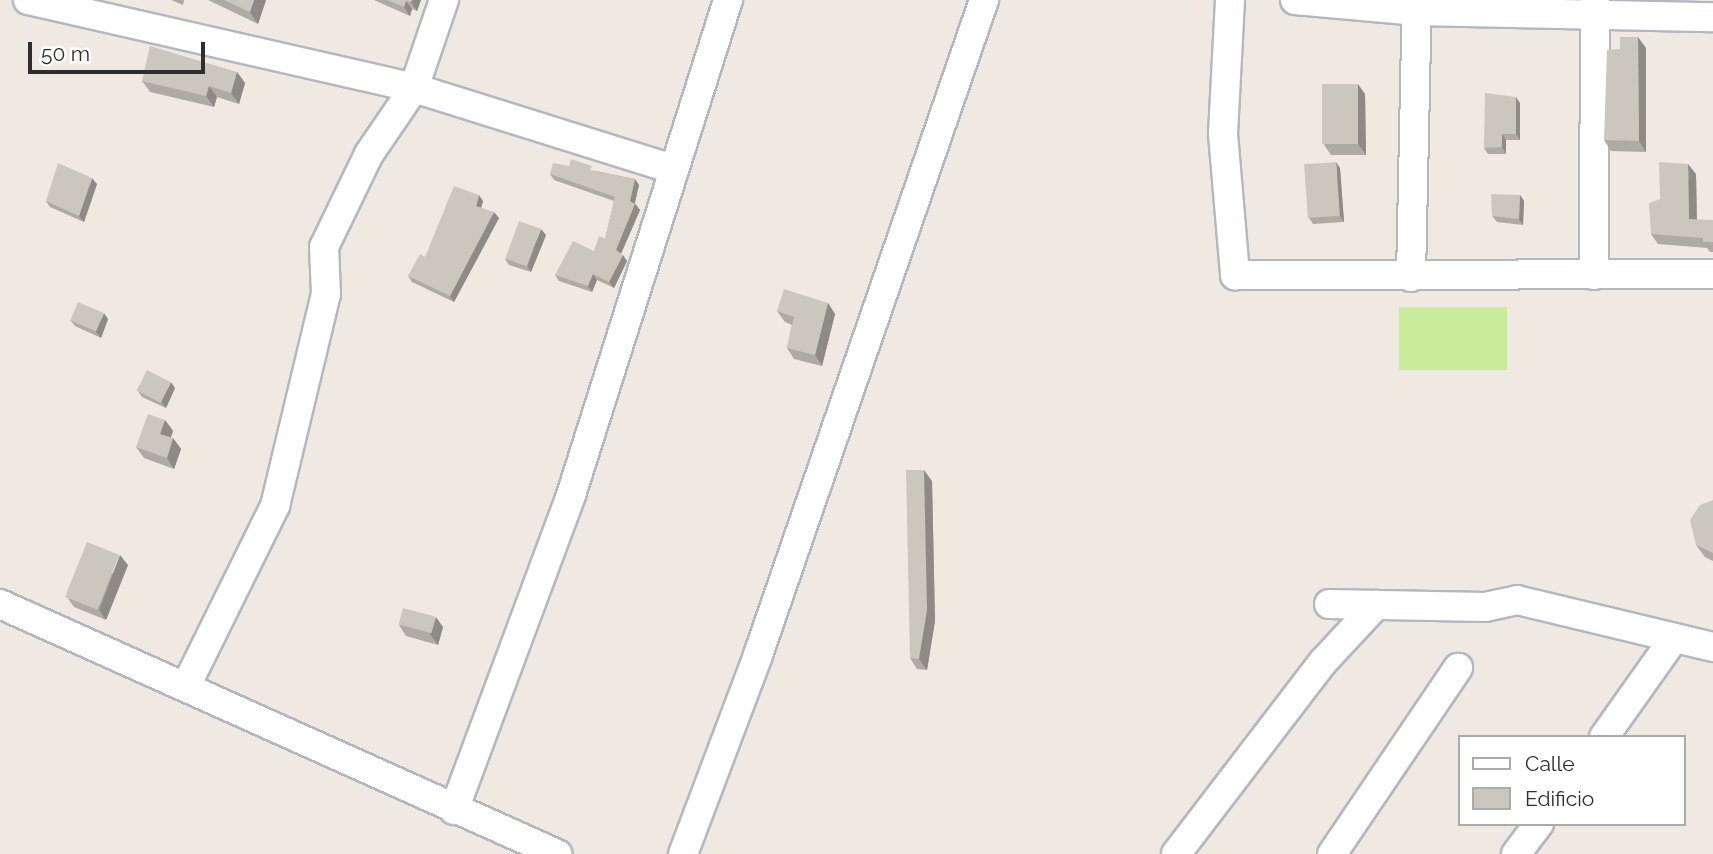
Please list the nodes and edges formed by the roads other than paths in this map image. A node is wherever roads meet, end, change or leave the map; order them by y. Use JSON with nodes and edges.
{"nodes":[{"id":1,"x":28,"y":0,"type":"edge"},
{"id":2,"x":444,"y":0,"type":"edge"},
{"id":3,"x":728,"y":0,"type":"edge"},
{"id":4,"x":984,"y":0,"type":"edge"},
{"id":5,"x":1230,"y":0,"type":"edge"},
{"id":6,"x":1295,"y":0,"type":"edge"},
{"id":7,"x":1417,"y":5,"type":"edge"},
{"id":8,"x":1595,"y":8,"type":"edge"},
{"id":9,"x":1713,"y":17,"type":"edge"},
{"id":10,"x":414,"y":89,"type":"junction"},
{"id":11,"x":673,"y":169,"type":"junction"},
{"id":12,"x":1713,"y":274,"type":"edge"},
{"id":13,"x":1594,"y":275,"type":"junction"},
{"id":14,"x":1411,"y":277,"type":"junction"},
{"id":15,"x":0,"y":604,"type":"edge"},
{"id":16,"x":1329,"y":604,"type":"dead end"},
{"id":17,"x":1376,"y":605,"type":"junction"},
{"id":18,"x":1674,"y":638,"type":"junction"},
{"id":19,"x":1713,"y":647,"type":"edge"},
{"id":20,"x":1458,"y":668,"type":"dead end"},
{"id":21,"x":187,"y":684,"type":"junction"},
{"id":22,"x":1605,"y":735,"type":"edge"},
{"id":23,"x":454,"y":810,"type":"junction"},
{"id":24,"x":1537,"y":826,"type":"edge"},
{"id":25,"x":557,"y":854,"type":"edge"},
{"id":26,"x":683,"y":854,"type":"edge"},
{"id":27,"x":1176,"y":854,"type":"edge"},
{"id":28,"x":1332,"y":854,"type":"edge"},
{"id":29,"x":1516,"y":854,"type":"edge"}],
"edges":[{"from":1,"to":10,"type":"street"},
{"from":2,"to":10,"type":"street"},
{"from":3,"to":11,"type":"street"},
{"from":4,"to":26,"type":"street"},
{"from":5,"to":14,"type":"street"},
{"from":6,"to":7,"type":"street"},
{"from":7,"to":8,"type":"street"},
{"from":7,"to":14,"type":"street"},
{"from":8,"to":9,"type":"street"},
{"from":8,"to":13,"type":"street"},
{"from":10,"to":11,"type":"street"},
{"from":10,"to":21,"type":"street"},
{"from":11,"to":23,"type":"street"},
{"from":12,"to":13,"type":"street"},
{"from":13,"to":14,"type":"street"},
{"from":15,"to":21,"type":"street"},
{"from":16,"to":17,"type":"street"},
{"from":17,"to":18,"type":"street"},
{"from":17,"to":27,"type":"street"},
{"from":18,"to":19,"type":"street"},
{"from":18,"to":22,"type":"street"},
{"from":20,"to":28,"type":"street"},
{"from":21,"to":23,"type":"street"},
{"from":23,"to":25,"type":"street"},
{"from":24,"to":29,"type":"street"}]}
